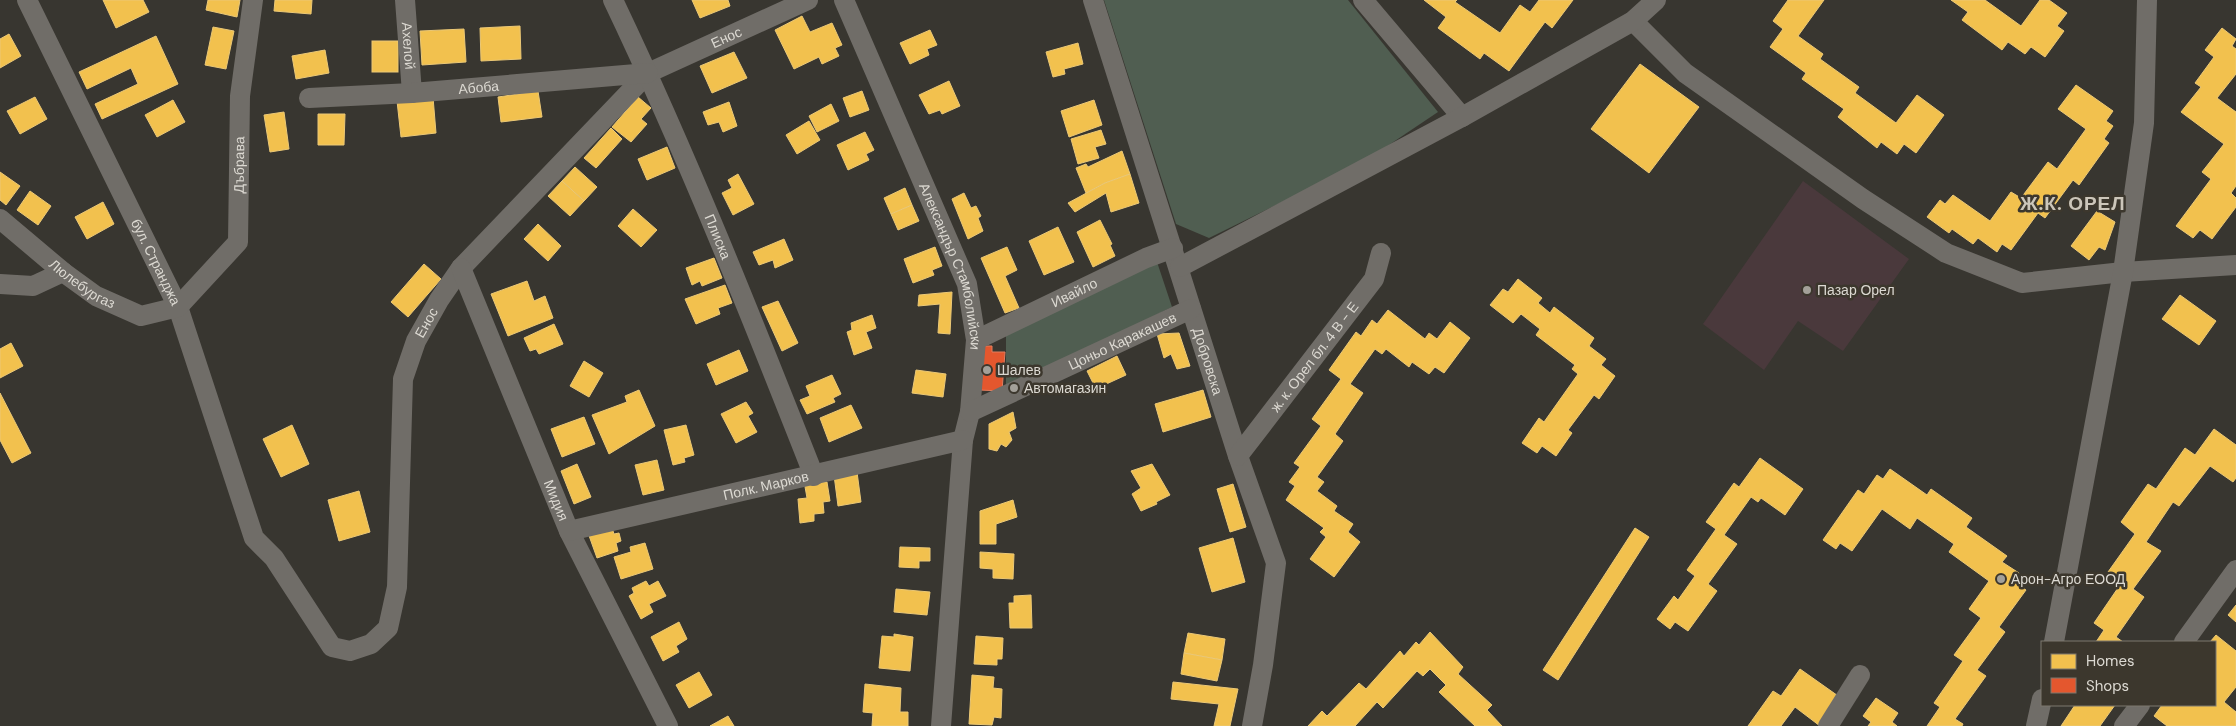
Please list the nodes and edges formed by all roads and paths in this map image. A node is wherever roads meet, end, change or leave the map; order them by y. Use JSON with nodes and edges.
{"nodes":[{"id":1,"x":27,"y":0,"type":"edge"},
{"id":2,"x":253,"y":0,"type":"edge"},
{"id":3,"x":405,"y":0,"type":"edge"},
{"id":4,"x":613,"y":0,"type":"edge"},
{"id":5,"x":808,"y":0,"type":"edge"},
{"id":6,"x":844,"y":0,"type":"edge"},
{"id":7,"x":1093,"y":0,"type":"edge"},
{"id":8,"x":1364,"y":0,"type":"edge"},
{"id":9,"x":1656,"y":0,"type":"edge"},
{"id":10,"x":2147,"y":0,"type":"edge"},
{"id":11,"x":1633,"y":21,"type":"junction"},
{"id":12,"x":648,"y":73,"type":"junction"},
{"id":13,"x":412,"y":92,"type":"junction"},
{"id":14,"x":309,"y":98,"type":"dead end"},
{"id":15,"x":1462,"y":117,"type":"junction"},
{"id":16,"x":0,"y":219,"type":"edge"},
{"id":17,"x":1173,"y":248,"type":"junction"},
{"id":18,"x":1381,"y":254,"type":"dead end"},
{"id":19,"x":2236,"y":265,"type":"edge"},
{"id":20,"x":1180,"y":267,"type":"junction"},
{"id":21,"x":461,"y":268,"type":"junction"},
{"id":22,"x":63,"y":272,"type":"junction"},
{"id":23,"x":2123,"y":272,"type":"junction"},
{"id":24,"x":0,"y":284,"type":"edge"},
{"id":25,"x":178,"y":307,"type":"junction"},
{"id":26,"x":1191,"y":309,"type":"junction"},
{"id":27,"x":976,"y":340,"type":"junction"},
{"id":28,"x":970,"y":412,"type":"junction"},
{"id":29,"x":963,"y":440,"type":"junction"},
{"id":30,"x":1238,"y":456,"type":"junction"},
{"id":31,"x":814,"y":476,"type":"junction"},
{"id":32,"x":569,"y":531,"type":"junction"},
{"id":33,"x":254,"y":538,"type":"joint"},
{"id":34,"x":2236,"y":570,"type":"edge"},
{"id":35,"x":2054,"y":641,"type":"edge"},
{"id":36,"x":2185,"y":641,"type":"edge"},
{"id":37,"x":1860,"y":675,"type":"dead end"},
{"id":38,"x":2041,"y":704,"type":"edge"},
{"id":39,"x":2139,"y":706,"type":"edge"},
{"id":40,"x":668,"y":726,"type":"edge"},
{"id":41,"x":941,"y":726,"type":"edge"},
{"id":42,"x":1252,"y":726,"type":"edge"},
{"id":43,"x":1828,"y":726,"type":"edge"},
{"id":44,"x":2036,"y":726,"type":"edge"},
{"id":45,"x":2124,"y":726,"type":"edge"}],
"edges":[{"from":1,"to":25,"type":"street","name":"бул. Странджа"},
{"from":2,"to":25,"type":"street","name":"Дъбрава"},
{"from":3,"to":13,"type":"street","name":"Ахелой"},
{"from":4,"to":12,"type":"street","name":"Плиска"},
{"from":5,"to":12,"type":"street","name":"Енос"},
{"from":6,"to":27,"type":"street","name":"Александър Стамболийски"},
{"from":7,"to":17,"type":"street","name":"Добровска"},
{"from":8,"to":15,"type":"street"},
{"from":9,"to":11,"type":"street"},
{"from":10,"to":23,"type":"street"},
{"from":11,"to":15,"type":"street"},
{"from":11,"to":23,"type":"street"},
{"from":12,"to":13,"type":"street","name":"Абоба"},
{"from":12,"to":21,"type":"street","name":"Енос"},
{"from":12,"to":31,"type":"street","name":"Плиска"},
{"from":13,"to":14,"type":"street","name":"Абоба"},
{"from":15,"to":20,"type":"street"},
{"from":16,"to":22,"type":"street","name":"Люлебургаз"},
{"from":17,"to":20,"type":"street","name":"Добровска"},
{"from":17,"to":27,"type":"street","name":"Ивайло"},
{"from":18,"to":30,"type":"street","name":"ж. к. Орел бл. 4 В - Е"},
{"from":19,"to":23,"type":"street"},
{"from":20,"to":26,"type":"street","name":"Добровска"},
{"from":21,"to":32,"type":"street","name":"Мидия"},
{"from":21,"to":33,"type":"street","name":"Енос"},
{"from":22,"to":24,"type":"street"},
{"from":22,"to":25,"type":"street","name":"Люлебургаз"},
{"from":23,"to":35,"type":"street"},
{"from":25,"to":33,"type":"street","name":"бул. Странджа"},
{"from":26,"to":28,"type":"street","name":"Цоньо Каракашев"},
{"from":26,"to":30,"type":"street","name":"Добровска"},
{"from":27,"to":28,"type":"street","name":"Александър Стамболийски"},
{"from":28,"to":29,"type":"street","name":"Александър Стамболийски"},
{"from":29,"to":31,"type":"street","name":"Полк. Марков"},
{"from":29,"to":41,"type":"street","name":"Александър Стамболийски"},
{"from":30,"to":42,"type":"street","name":"Добровска"},
{"from":31,"to":32,"type":"street","name":"Полк. Марков"},
{"from":32,"to":40,"type":"street","name":"Мидия"},
{"from":34,"to":36,"type":"street"},
{"from":37,"to":43,"type":"street"},
{"from":38,"to":44,"type":"street"},
{"from":39,"to":45,"type":"street"}]}
